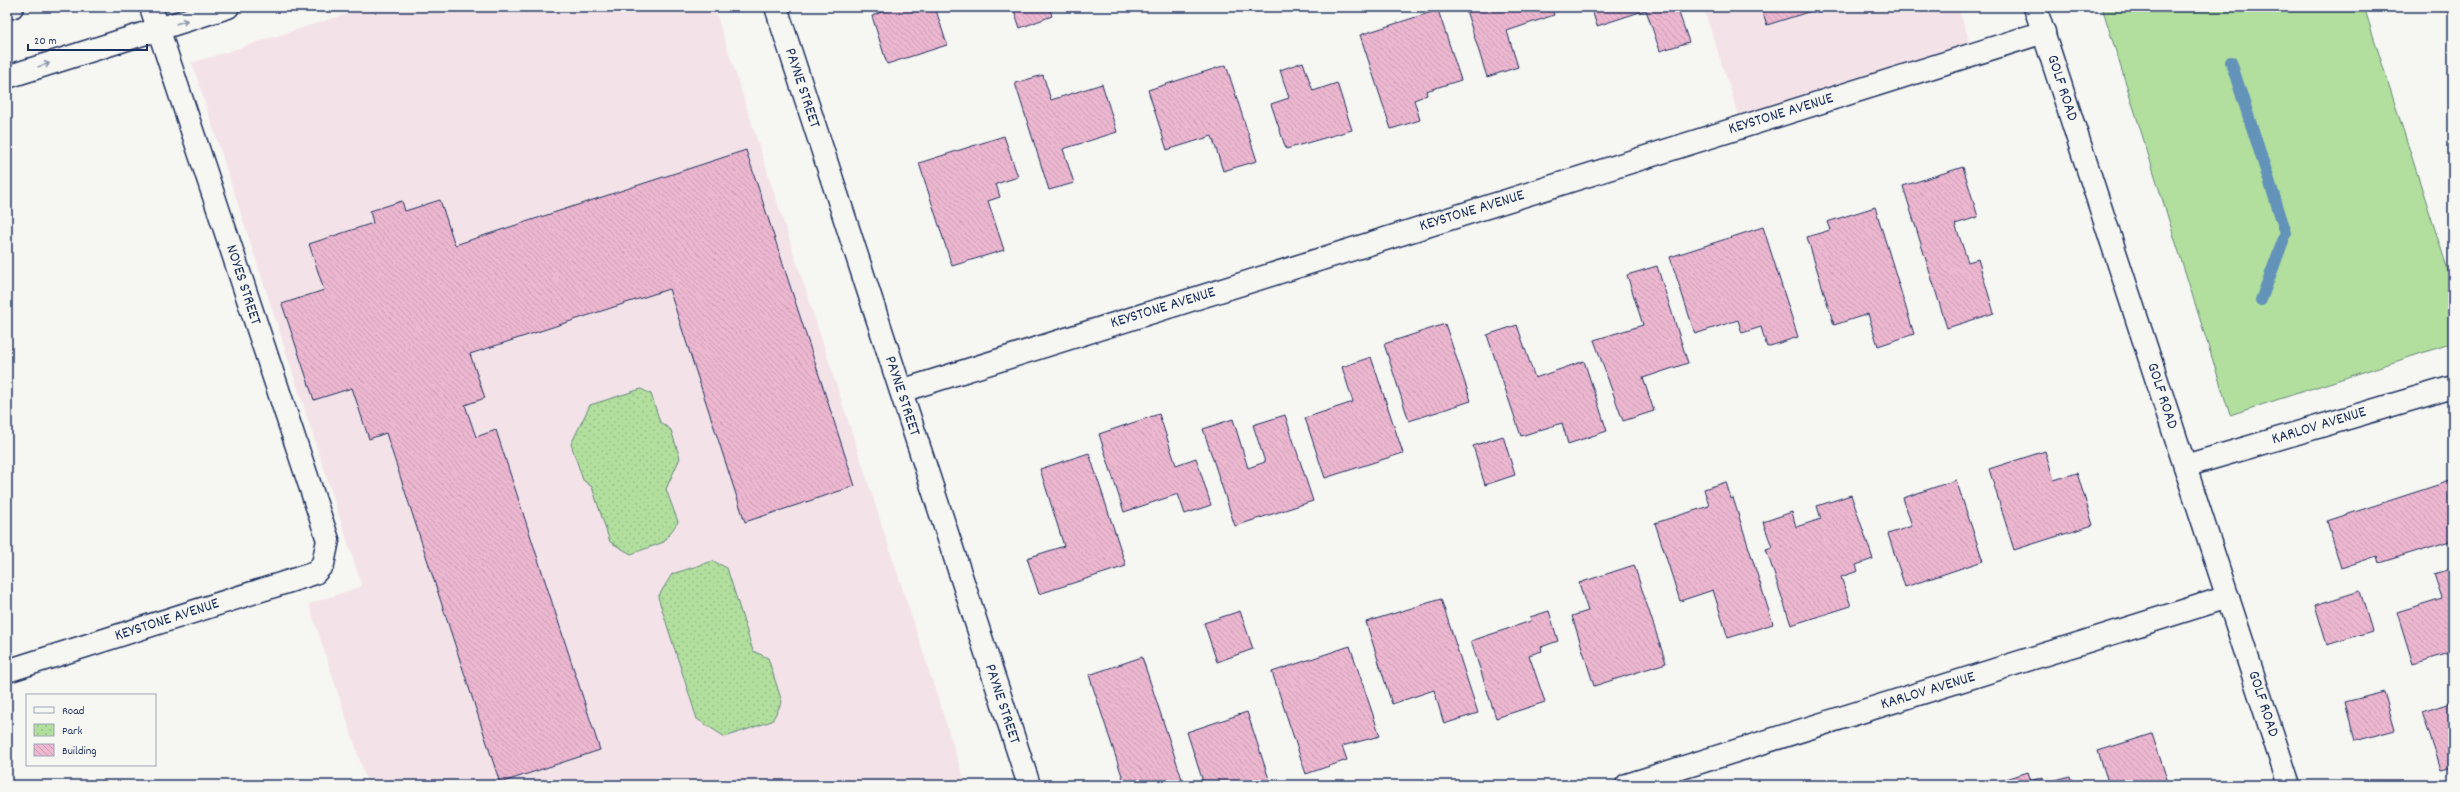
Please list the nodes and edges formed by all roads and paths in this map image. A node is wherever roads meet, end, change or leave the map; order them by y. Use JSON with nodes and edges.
{"nodes":[{"id":1,"x":12,"y":7,"type":"edge"},
{"id":2,"x":151,"y":7,"type":"edge"},
{"id":3,"x":228,"y":7,"type":"edge"},
{"id":4,"x":776,"y":7,"type":"edge"},
{"id":5,"x":2035,"y":7,"type":"edge"},
{"id":6,"x":7,"y":8,"type":"edge"},
{"id":7,"x":158,"y":29,"type":"junction"},
{"id":8,"x":2044,"y":32,"type":"junction"},
{"id":9,"x":7,"y":76,"type":"edge"},
{"id":10,"x":2453,"y":387,"type":"edge"},
{"id":11,"x":901,"y":391,"type":"junction"},
{"id":12,"x":2185,"y":466,"type":"junction"},
{"id":13,"x":323,"y":564,"type":"joint"},
{"id":14,"x":2228,"y":597,"type":"junction"},
{"id":15,"x":7,"y":670,"type":"edge"},
{"id":16,"x":1029,"y":785,"type":"edge"},
{"id":17,"x":1627,"y":785,"type":"edge"},
{"id":18,"x":2289,"y":785,"type":"edge"}],
"edges":[{"from":1,"to":6,"type":"street"},
{"from":2,"to":7,"type":"street","name":"NOYES STREET"},
{"from":7,"to":3,"type":"street","one_way":true},
{"from":4,"to":11,"type":"street","name":"PAYNE STREET"},
{"from":5,"to":8,"type":"street","name":"GOLF ROAD"},
{"from":9,"to":7,"type":"street","one_way":true},
{"from":7,"to":13,"type":"street","name":"NOYES STREET"},
{"from":8,"to":11,"type":"street","name":"KEYSTONE AVENUE"},
{"from":8,"to":12,"type":"street","name":"GOLF ROAD"},
{"from":10,"to":12,"type":"street","name":"KARLOV AVENUE"},
{"from":11,"to":16,"type":"street","name":"PAYNE STREET"},
{"from":12,"to":14,"type":"street","name":"GOLF ROAD"},
{"from":13,"to":15,"type":"street","name":"KEYSTONE AVENUE"},
{"from":14,"to":17,"type":"street","name":"KARLOV AVENUE"},
{"from":14,"to":18,"type":"street","name":"GOLF ROAD"}]}
